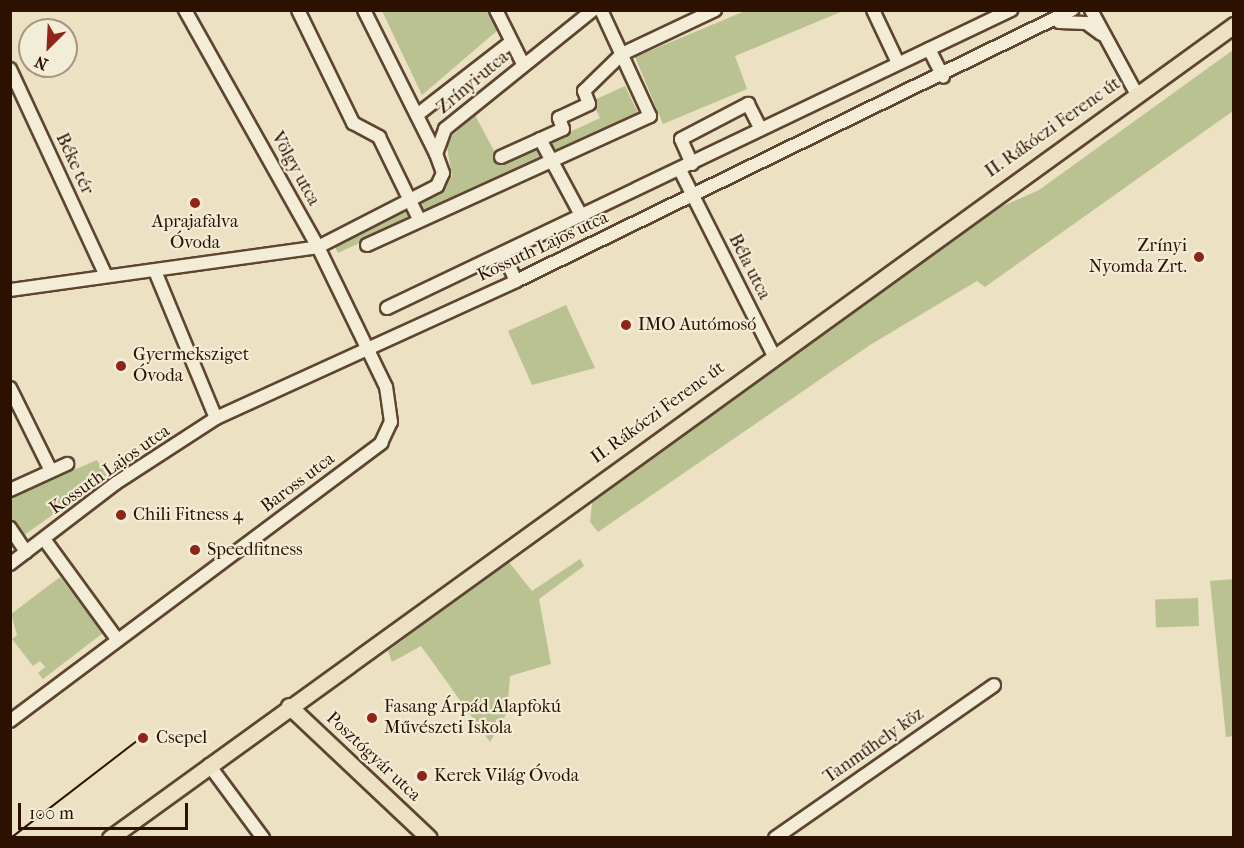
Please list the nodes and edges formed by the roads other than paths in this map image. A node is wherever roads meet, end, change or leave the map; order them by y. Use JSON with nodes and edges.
{"nodes":[{"id":1,"x":185,"y":10,"type":"edge"},
{"id":2,"x":298,"y":10,"type":"edge"},
{"id":3,"x":364,"y":10,"type":"edge"},
{"id":4,"x":496,"y":10,"type":"edge"},
{"id":5,"x":593,"y":10,"type":"edge"},
{"id":6,"x":601,"y":10,"type":"edge"},
{"id":7,"x":715,"y":10,"type":"edge"},
{"id":8,"x":873,"y":10,"type":"edge"},
{"id":9,"x":1011,"y":10,"type":"edge"},
{"id":10,"x":1072,"y":10,"type":"edge"},
{"id":11,"x":1091,"y":10,"type":"edge"},
{"id":12,"x":1053,"y":23,"type":"junction"},
{"id":13,"x":1233,"y":25,"type":"edge"},
{"id":14,"x":1103,"y":37,"type":"junction"},
{"id":15,"x":511,"y":42,"type":"junction"},
{"id":16,"x":928,"y":49,"type":"junction"},
{"id":17,"x":622,"y":54,"type":"junction"},
{"id":18,"x":898,"y":63,"type":"junction"},
{"id":19,"x":523,"y":64,"type":"junction"},
{"id":20,"x":10,"y":69,"type":"edge"},
{"id":21,"x":943,"y":77,"type":"junction"},
{"id":22,"x":1136,"y":93,"type":"junction"},
{"id":23,"x":417,"y":115,"type":"junction"},
{"id":24,"x":761,"y":129,"type":"junction"},
{"id":25,"x":540,"y":139,"type":"junction"},
{"id":26,"x":436,"y":154,"type":"junction"},
{"id":27,"x":501,"y":157,"type":"dead end"},
{"id":28,"x":550,"y":158,"type":"junction"},
{"id":29,"x":686,"y":167,"type":"junction"},
{"id":30,"x":693,"y":196,"type":"junction"},
{"id":31,"x":410,"y":199,"type":"junction"},
{"id":32,"x":581,"y":215,"type":"junction"},
{"id":33,"x":419,"y":219,"type":"junction"},
{"id":34,"x":367,"y":245,"type":"dead end"},
{"id":35,"x":318,"y":247,"type":"junction"},
{"id":36,"x":503,"y":253,"type":"junction"},
{"id":37,"x":155,"y":271,"type":"junction"},
{"id":38,"x":105,"y":274,"type":"junction"},
{"id":39,"x":516,"y":281,"type":"junction"},
{"id":40,"x":10,"y":290,"type":"edge"},
{"id":41,"x":387,"y":308,"type":"dead end"},
{"id":42,"x":366,"y":348,"type":"junction"},
{"id":43,"x":773,"y":354,"type":"junction"},
{"id":44,"x":10,"y":388,"type":"edge"},
{"id":45,"x":216,"y":418,"type":"junction"},
{"id":46,"x":67,"y":464,"type":"dead end"},
{"id":47,"x":50,"y":469,"type":"junction"},
{"id":48,"x":10,"y":490,"type":"edge"},
{"id":49,"x":10,"y":528,"type":"edge"},
{"id":50,"x":44,"y":539,"type":"junction"},
{"id":51,"x":26,"y":552,"type":"junction"},
{"id":52,"x":10,"y":564,"type":"edge"},
{"id":53,"x":117,"y":639,"type":"junction"},
{"id":54,"x":994,"y":684,"type":"dead end"},
{"id":55,"x":289,"y":706,"type":"junction"},
{"id":56,"x":10,"y":722,"type":"edge"},
{"id":57,"x":209,"y":765,"type":"junction"},
{"id":58,"x":110,"y":837,"type":"edge"},
{"id":59,"x":262,"y":837,"type":"edge"},
{"id":60,"x":429,"y":837,"type":"edge"},
{"id":61,"x":775,"y":837,"type":"edge"}],
"edges":[{"from":1,"to":35,"type":"street","name":"Völgy utca"},
{"from":2,"to":31,"type":"street"},
{"from":3,"to":23,"type":"street"},
{"from":4,"to":15,"type":"street"},
{"from":5,"to":19,"type":"street","name":"Zrínyi utca"},
{"from":6,"to":17,"type":"street"},
{"from":7,"to":17,"type":"street"},
{"from":8,"to":18,"type":"street"},
{"from":9,"to":16,"type":"street","name":"Kossuth Lajos utca"},
{"from":10,"to":12,"type":"street","name":"Kossuth Lajos utca"},
{"from":11,"to":14,"type":"street"},
{"from":12,"to":14,"type":"street"},
{"from":12,"to":21,"type":"street","name":"Kossuth Lajos utca"},
{"from":13,"to":22,"type":"main road","name":"II. Rákóczi Ferenc út"},
{"from":14,"to":22,"type":"street"},
{"from":15,"to":19,"type":"street"},
{"from":15,"to":23,"type":"street"},
{"from":16,"to":18,"type":"street","name":"Kossuth Lajos utca"},
{"from":16,"to":21,"type":"street"},
{"from":17,"to":25,"type":"street"},
{"from":17,"to":28,"type":"street"},
{"from":18,"to":24,"type":"street","name":"Kossuth Lajos utca"},
{"from":19,"to":26,"type":"street","name":"Zrínyi utca"},
{"from":20,"to":38,"type":"street","name":"Béke tér"},
{"from":21,"to":30,"type":"street","name":"Kossuth Lajos utca"},
{"from":22,"to":43,"type":"main road","name":"II. Rákóczi Ferenc út"},
{"from":23,"to":26,"type":"street"},
{"from":24,"to":29,"type":"street","name":"Kossuth Lajos utca"},
{"from":24,"to":29,"type":"street","name":"Béla utca"},
{"from":25,"to":27,"type":"street"},
{"from":25,"to":28,"type":"street"},
{"from":26,"to":31,"type":"street"},
{"from":28,"to":32,"type":"street"},
{"from":28,"to":33,"type":"street"},
{"from":29,"to":30,"type":"street","name":"Béla utca"},
{"from":29,"to":32,"type":"street","name":"Kossuth Lajos utca"},
{"from":30,"to":39,"type":"street","name":"Kossuth Lajos utca"},
{"from":30,"to":43,"type":"street","name":"Béla utca"},
{"from":31,"to":33,"type":"street"},
{"from":31,"to":35,"type":"street"},
{"from":32,"to":36,"type":"street","name":"Kossuth Lajos utca"},
{"from":33,"to":34,"type":"street"},
{"from":35,"to":37,"type":"street"},
{"from":35,"to":42,"type":"street","name":"Völgy utca"},
{"from":36,"to":39,"type":"street"},
{"from":36,"to":41,"type":"street","name":"Kossuth Lajos utca"},
{"from":37,"to":38,"type":"street"},
{"from":37,"to":45,"type":"street"},
{"from":38,"to":40,"type":"street"},
{"from":39,"to":42,"type":"street","name":"Kossuth Lajos utca"},
{"from":42,"to":45,"type":"street","name":"Kossuth Lajos utca"},
{"from":42,"to":53,"type":"street","name":"Baross utca"},
{"from":43,"to":55,"type":"main road","name":"II. Rákóczi Ferenc út"},
{"from":44,"to":47,"type":"street"},
{"from":45,"to":50,"type":"street","name":"Kossuth Lajos utca"},
{"from":46,"to":47,"type":"street","name":"Kossuth Lajos utca"},
{"from":47,"to":48,"type":"street","name":"Kossuth Lajos utca"},
{"from":49,"to":51,"type":"street"},
{"from":50,"to":51,"type":"street","name":"Kossuth Lajos utca"},
{"from":50,"to":53,"type":"street","name":"Kossuth Lajos utca"},
{"from":51,"to":52,"type":"street","name":"Kossuth Lajos utca"},
{"from":53,"to":56,"type":"street","name":"Baross utca"},
{"from":54,"to":61,"type":"street","name":"Tanműhely köz"},
{"from":55,"to":57,"type":"main road","name":"II. Rákóczi Ferenc út"},
{"from":55,"to":60,"type":"main road","name":"Posztógyár utca"},
{"from":57,"to":58,"type":"main road","name":"II. Rákóczi Ferenc út"},
{"from":57,"to":59,"type":"street"}]}
